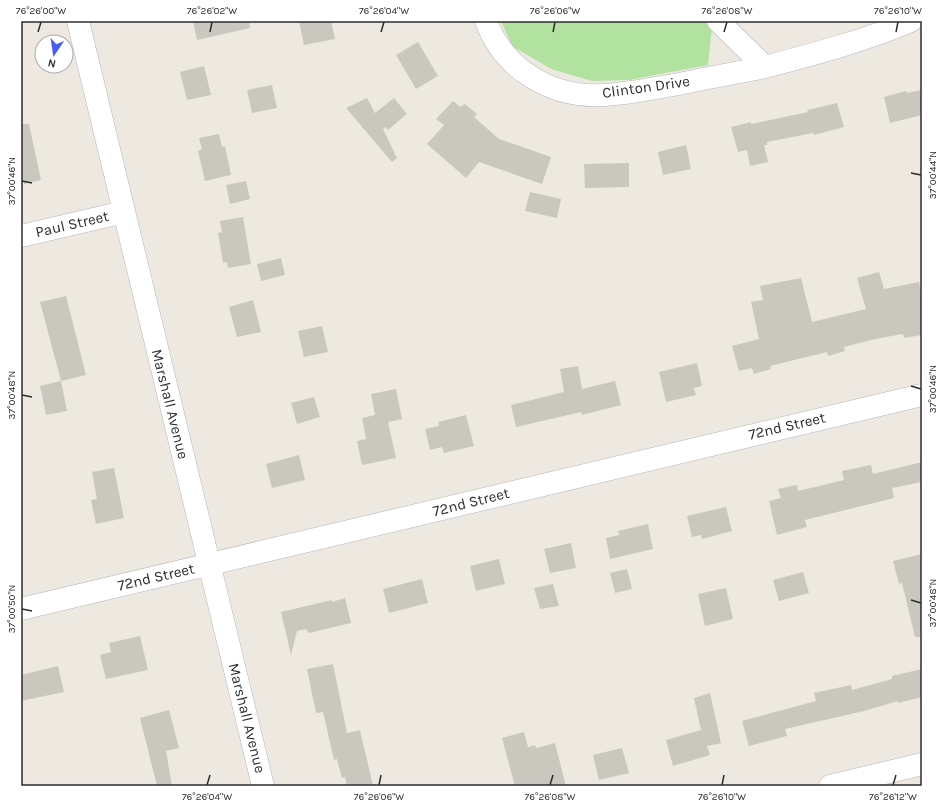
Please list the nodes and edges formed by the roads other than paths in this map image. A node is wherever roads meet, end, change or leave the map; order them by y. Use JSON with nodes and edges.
{"nodes":[{"id":1,"x":78,"y":21,"type":"edge"},
{"id":2,"x":486,"y":21,"type":"edge"},
{"id":3,"x":718,"y":21,"type":"edge"},
{"id":4,"x":911,"y":21,"type":"edge"},
{"id":5,"x":765,"y":67,"type":"junction"},
{"id":6,"x":124,"y":212,"type":"junction"},
{"id":7,"x":21,"y":236,"type":"edge"},
{"id":8,"x":922,"y":395,"type":"edge"},
{"id":9,"x":210,"y":564,"type":"junction"},
{"id":10,"x":21,"y":609,"type":"edge"},
{"id":11,"x":922,"y":764,"type":"edge"},
{"id":12,"x":263,"y":786,"type":"edge"},
{"id":13,"x":830,"y":786,"type":"edge"}],
"edges":[{"from":1,"to":6,"type":"street","name":"Marshall Avenue"},
{"from":2,"to":5,"type":"street","name":"Clinton Drive"},
{"from":3,"to":5,"type":"street"},
{"from":4,"to":5,"type":"street","name":"Clinton Drive"},
{"from":6,"to":7,"type":"street","name":"Paul Street"},
{"from":6,"to":9,"type":"street","name":"Marshall Avenue"},
{"from":8,"to":9,"type":"street","name":"72nd Street"},
{"from":9,"to":10,"type":"street","name":"72nd Street"},
{"from":9,"to":12,"type":"street","name":"Marshall Avenue"},
{"from":11,"to":13,"type":"street"}]}
